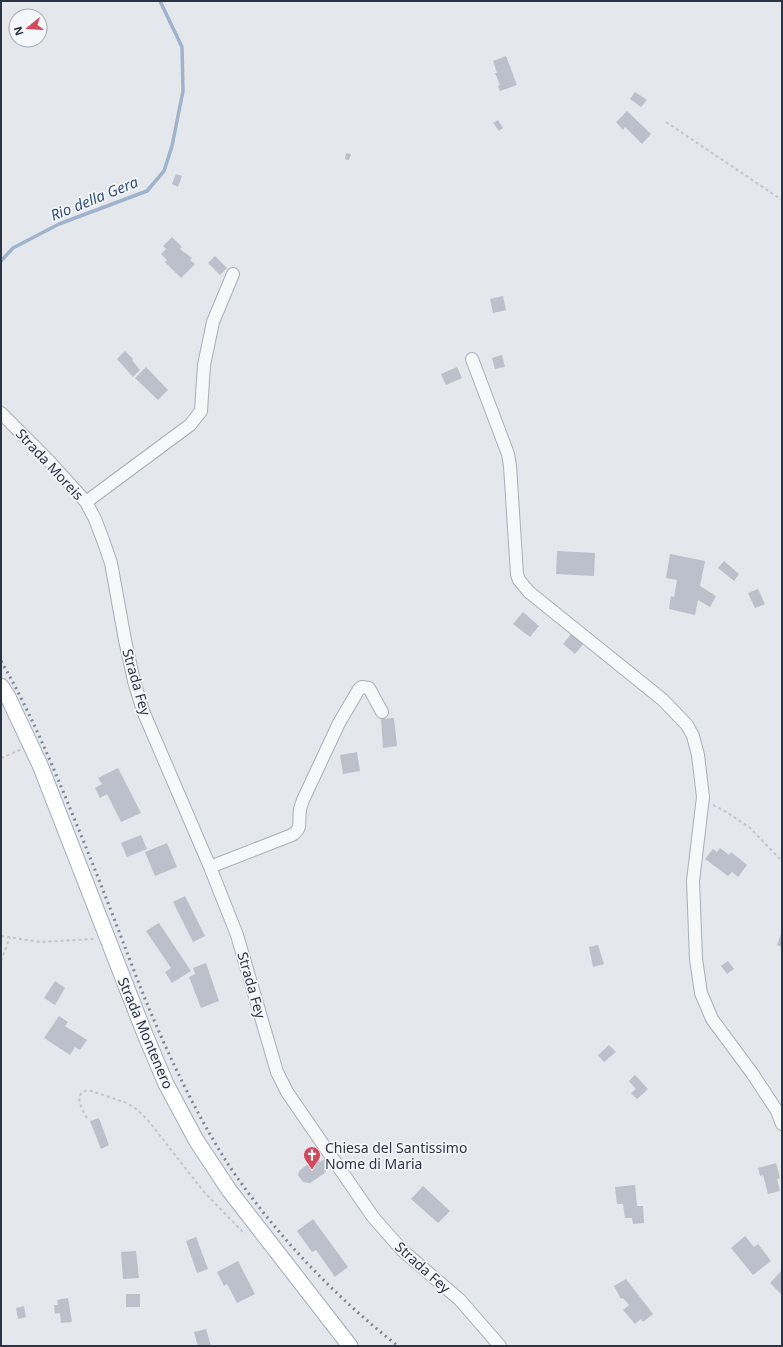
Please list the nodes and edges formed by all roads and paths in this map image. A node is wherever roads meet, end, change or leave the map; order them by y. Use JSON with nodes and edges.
{"nodes":[{"id":1,"x":666,"y":122,"type":"dead end"},
{"id":2,"x":782,"y":200,"type":"edge"},
{"id":3,"x":233,"y":274,"type":"dead end"},
{"id":4,"x":472,"y":359,"type":"dead end"},
{"id":5,"x":1,"y":413,"type":"edge"},
{"id":6,"x":86,"y":502,"type":"junction"},
{"id":7,"x":111,"y":563,"type":"joint"},
{"id":8,"x":1,"y":686,"type":"edge"},
{"id":9,"x":382,"y":712,"type":"dead end"},
{"id":10,"x":30,"y":745,"type":"junction"},
{"id":11,"x":1,"y":758,"type":"edge"},
{"id":12,"x":703,"y":799,"type":"junction"},
{"id":13,"x":782,"y":861,"type":"edge"},
{"id":14,"x":210,"y":867,"type":"junction"},
{"id":15,"x":1,"y":936,"type":"edge"},
{"id":16,"x":10,"y":937,"type":"junction"},
{"id":17,"x":108,"y":938,"type":"junction"},
{"id":18,"x":1,"y":961,"type":"edge"},
{"id":19,"x":87,"y":1118,"type":"dead end"},
{"id":20,"x":782,"y":1124,"type":"edge"},
{"id":21,"x":249,"y":1237,"type":"dead end"},
{"id":22,"x":350,"y":1346,"type":"edge"},
{"id":23,"x":500,"y":1346,"type":"edge"}],
"edges":[{"from":1,"to":2,"type":"path"},
{"from":3,"to":6,"type":"street"},
{"from":4,"to":12,"type":"street"},
{"from":5,"to":6,"type":"street","name":"Strada Moreis"},
{"from":6,"to":7,"type":"street","name":"Strada Moreis"},
{"from":7,"to":14,"type":"street","name":"Strada Fey"},
{"from":8,"to":10,"type":"main road","name":"Strada Montenero"},
{"from":9,"to":14,"type":"street"},
{"from":10,"to":11,"type":"path"},
{"from":10,"to":17,"type":"main road","name":"Strada Montenero"},
{"from":12,"to":13,"type":"path"},
{"from":12,"to":20,"type":"street"},
{"from":14,"to":23,"type":"street","name":"Strada Fey"},
{"from":15,"to":16,"type":"path"},
{"from":16,"to":17,"type":"path"},
{"from":16,"to":18,"type":"path"},
{"from":17,"to":22,"type":"main road","name":"Strada Montenero"},
{"from":19,"to":21,"type":"path"}]}
